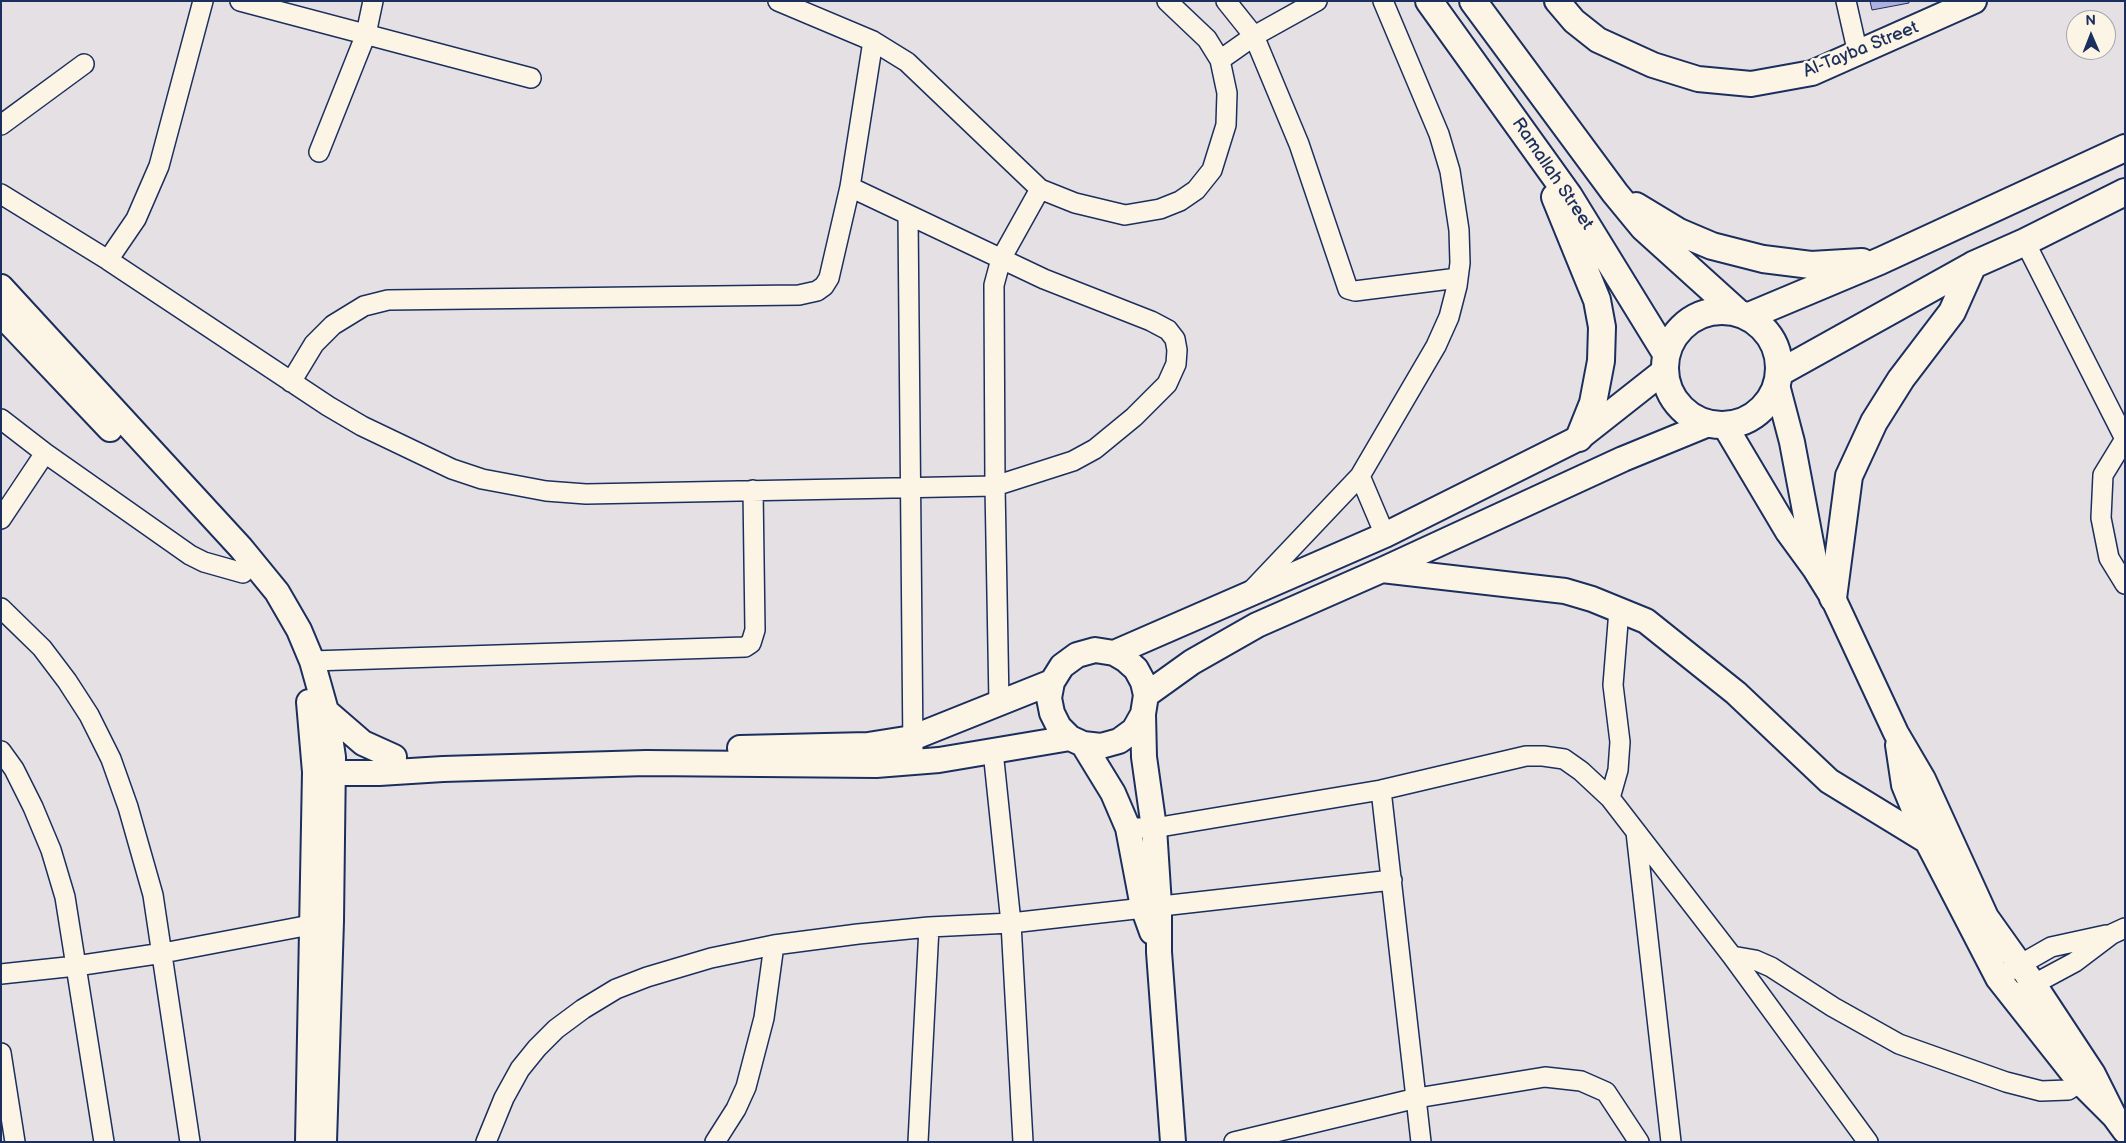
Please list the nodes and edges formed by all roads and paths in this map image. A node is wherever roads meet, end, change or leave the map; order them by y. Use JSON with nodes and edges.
{"nodes":[{"id":1,"x":202,"y":1,"type":"edge"},
{"id":2,"x":240,"y":1,"type":"edge"},
{"id":3,"x":373,"y":1,"type":"edge"},
{"id":4,"x":778,"y":1,"type":"edge"},
{"id":5,"x":1167,"y":1,"type":"edge"},
{"id":6,"x":1226,"y":1,"type":"edge"},
{"id":7,"x":1317,"y":1,"type":"edge"},
{"id":8,"x":1383,"y":1,"type":"edge"},
{"id":9,"x":1429,"y":1,"type":"edge"},
{"id":10,"x":1473,"y":1,"type":"edge"},
{"id":11,"x":1556,"y":1,"type":"edge"},
{"id":12,"x":1846,"y":1,"type":"edge"},
{"id":13,"x":1974,"y":1,"type":"edge"},
{"id":14,"x":366,"y":34,"type":"junction"},
{"id":15,"x":1254,"y":36,"type":"junction"},
{"id":16,"x":872,"y":41,"type":"junction"},
{"id":17,"x":1858,"y":54,"type":"junction"},
{"id":18,"x":1220,"y":60,"type":"junction"},
{"id":19,"x":84,"y":64,"type":"dead end"},
{"id":20,"x":531,"y":78,"type":"dead end"},
{"id":21,"x":1,"y":125,"type":"edge"},
{"id":22,"x":1534,"y":146,"type":"junction"},
{"id":23,"x":2125,"y":148,"type":"edge"},
{"id":24,"x":319,"y":152,"type":"dead end"},
{"id":25,"x":850,"y":187,"type":"junction"},
{"id":26,"x":1040,"y":189,"type":"junction"},
{"id":27,"x":2125,"y":192,"type":"edge"},
{"id":28,"x":1615,"y":193,"type":"junction"},
{"id":29,"x":1,"y":194,"type":"edge"},
{"id":30,"x":21,"y":205,"type":"junction"},
{"id":31,"x":1,"y":212,"type":"edge"},
{"id":32,"x":908,"y":215,"type":"junction"},
{"id":33,"x":2025,"y":242,"type":"junction"},
{"id":34,"x":1001,"y":259,"type":"junction"},
{"id":35,"x":108,"y":260,"type":"junction"},
{"id":36,"x":1880,"y":261,"type":"junction"},
{"id":37,"x":1973,"y":264,"type":"junction"},
{"id":38,"x":1458,"y":278,"type":"junction"},
{"id":39,"x":1,"y":287,"type":"edge"},
{"id":40,"x":1,"y":314,"type":"edge"},
{"id":41,"x":1742,"y":314,"type":"junction"},
{"id":42,"x":1664,"y":362,"type":"junction"},
{"id":43,"x":1778,"y":379,"type":"junction"},
{"id":44,"x":291,"y":382,"type":"junction"},
{"id":45,"x":1,"y":419,"type":"edge"},
{"id":46,"x":1716,"y":426,"type":"junction"},
{"id":47,"x":1579,"y":438,"type":"junction"},
{"id":48,"x":2125,"y":439,"type":"edge"},
{"id":49,"x":45,"y":453,"type":"junction"},
{"id":50,"x":1360,"y":476,"type":"junction"},
{"id":51,"x":994,"y":486,"type":"junction"},
{"id":52,"x":910,"y":487,"type":"junction"},
{"id":53,"x":753,"y":490,"type":"junction"},
{"id":54,"x":1,"y":519,"type":"edge"},
{"id":55,"x":1385,"y":535,"type":"junction"},
{"id":56,"x":1816,"y":568,"type":"junction"},
{"id":57,"x":1382,"y":570,"type":"junction"},
{"id":58,"x":243,"y":573,"type":"junction"},
{"id":59,"x":2125,"y":584,"type":"edge"},
{"id":60,"x":1248,"y":594,"type":"junction"},
{"id":61,"x":1833,"y":598,"type":"junction"},
{"id":62,"x":1,"y":608,"type":"edge"},
{"id":63,"x":1619,"y":610,"type":"junction"},
{"id":64,"x":1114,"y":653,"type":"junction"},
{"id":65,"x":312,"y":662,"type":"junction"},
{"id":66,"x":1052,"y":682,"type":"junction"},
{"id":67,"x":999,"y":703,"type":"junction"},
{"id":68,"x":1144,"y":705,"type":"junction"},
{"id":69,"x":326,"y":711,"type":"junction"},
{"id":70,"x":1896,"y":733,"type":"junction"},
{"id":71,"x":912,"y":738,"type":"junction"},
{"id":72,"x":1077,"y":741,"type":"junction"},
{"id":73,"x":1,"y":751,"type":"edge"},
{"id":74,"x":993,"y":751,"type":"junction"},
{"id":75,"x":913,"y":762,"type":"junction"},
{"id":76,"x":324,"y":765,"type":"junction"},
{"id":77,"x":386,"y":765,"type":"junction"},
{"id":78,"x":1381,"y":790,"type":"junction"},
{"id":79,"x":1610,"y":798,"type":"junction"},
{"id":80,"x":332,"y":805,"type":"junction"},
{"id":81,"x":1128,"y":828,"type":"junction"},
{"id":82,"x":1154,"y":828,"type":"junction"},
{"id":83,"x":1636,"y":831,"type":"junction"},
{"id":84,"x":1927,"y":841,"type":"junction"},
{"id":85,"x":1392,"y":880,"type":"junction"},
{"id":86,"x":1151,"y":906,"type":"junction"},
{"id":87,"x":322,"y":923,"type":"junction"},
{"id":88,"x":1011,"y":923,"type":"junction"},
{"id":89,"x":929,"y":927,"type":"junction"},
{"id":90,"x":2118,"y":931,"type":"edge"},
{"id":91,"x":774,"y":945,"type":"junction"},
{"id":92,"x":162,"y":953,"type":"junction"},
{"id":93,"x":1732,"y":956,"type":"junction"},
{"id":94,"x":76,"y":966,"type":"junction"},
{"id":95,"x":1,"y":974,"type":"edge"},
{"id":96,"x":2026,"y":974,"type":"junction"},
{"id":97,"x":1998,"y":978,"type":"junction"},
{"id":98,"x":2013,"y":996,"type":"junction"},
{"id":99,"x":1,"y":1053,"type":"edge"},
{"id":100,"x":2080,"y":1082,"type":"junction"},
{"id":101,"x":1417,"y":1098,"type":"junction"},
{"id":102,"x":2119,"y":1123,"type":"edge"},
{"id":103,"x":15,"y":1142,"type":"edge"},
{"id":104,"x":104,"y":1142,"type":"edge"},
{"id":105,"x":190,"y":1142,"type":"edge"},
{"id":106,"x":308,"y":1142,"type":"edge"},
{"id":107,"x":324,"y":1142,"type":"edge"},
{"id":108,"x":486,"y":1142,"type":"edge"},
{"id":109,"x":715,"y":1142,"type":"edge"},
{"id":110,"x":918,"y":1142,"type":"edge"},
{"id":111,"x":1023,"y":1142,"type":"edge"},
{"id":112,"x":1174,"y":1142,"type":"edge"},
{"id":113,"x":1234,"y":1142,"type":"edge"},
{"id":114,"x":1421,"y":1142,"type":"edge"},
{"id":115,"x":1640,"y":1142,"type":"edge"},
{"id":116,"x":1671,"y":1142,"type":"edge"},
{"id":117,"x":1868,"y":1142,"type":"edge"}],
"edges":[{"from":1,"to":35,"type":"street"},
{"from":2,"to":14,"type":"street"},
{"from":3,"to":14,"type":"street"},
{"from":4,"to":16,"type":"street"},
{"from":5,"to":18,"type":"street"},
{"from":6,"to":15,"type":"street"},
{"from":7,"to":15,"type":"street"},
{"from":8,"to":38,"type":"street"},
{"from":9,"to":22,"type":"main road","name":"Ramallah Street"},
{"from":10,"to":28,"type":"main road","name":"Ramallah Street"},
{"from":11,"to":17,"type":"street","name":"Al-Tayba Street"},
{"from":12,"to":17,"type":"street"},
{"from":13,"to":17,"type":"street","name":"Al-Tayba Street"},
{"from":14,"to":20,"type":"street"},
{"from":14,"to":24,"type":"street"},
{"from":15,"to":18,"type":"street"},
{"from":15,"to":38,"type":"street"},
{"from":16,"to":25,"type":"street"},
{"from":16,"to":26,"type":"street"},
{"from":18,"to":26,"type":"street"},
{"from":19,"to":21,"type":"street"},
{"from":22,"to":42,"type":"main road","name":"Ramallah Street"},
{"from":22,"to":47,"type":"main road"},
{"from":23,"to":36,"type":"main road"},
{"from":25,"to":32,"type":"street"},
{"from":25,"to":44,"type":"street"},
{"from":26,"to":34,"type":"street"},
{"from":27,"to":33,"type":"main road"},
{"from":28,"to":36,"type":"main road"},
{"from":28,"to":41,"type":"main road","name":"Ramallah Street"},
{"from":29,"to":30,"type":"street"},
{"from":30,"to":31,"type":"street"},
{"from":30,"to":35,"type":"street"},
{"from":32,"to":34,"type":"street"},
{"from":32,"to":52,"type":"street"},
{"from":33,"to":37,"type":"main road"},
{"from":33,"to":48,"type":"street"},
{"from":34,"to":51,"type":"street"},
{"from":34,"to":51,"type":"street"},
{"from":35,"to":44,"type":"street"},
{"from":36,"to":41,"type":"main road"},
{"from":37,"to":43,"type":"main road"},
{"from":37,"to":61,"type":"main road"},
{"from":38,"to":50,"type":"street"},
{"from":39,"to":65,"type":"street"},
{"from":40,"to":58,"type":"street"},
{"from":41,"to":42,"type":"main road"},
{"from":41,"to":43,"type":"main road"},
{"from":42,"to":46,"type":"main road"},
{"from":42,"to":47,"type":"street"},
{"from":43,"to":46,"type":"main road"},
{"from":43,"to":56,"type":"street"},
{"from":44,"to":53,"type":"street"},
{"from":45,"to":49,"type":"street"},
{"from":46,"to":56,"type":"street"},
{"from":46,"to":57,"type":"street"},
{"from":47,"to":55,"type":"street"},
{"from":48,"to":59,"type":"street"},
{"from":49,"to":54,"type":"street"},
{"from":49,"to":58,"type":"street"},
{"from":50,"to":55,"type":"street"},
{"from":50,"to":60,"type":"street"},
{"from":51,"to":52,"type":"street"},
{"from":51,"to":67,"type":"street"},
{"from":52,"to":53,"type":"street"},
{"from":52,"to":71,"type":"street"},
{"from":53,"to":65,"type":"street"},
{"from":55,"to":60,"type":"street"},
{"from":56,"to":61,"type":"street"},
{"from":57,"to":63,"type":"street"},
{"from":57,"to":68,"type":"street"},
{"from":58,"to":76,"type":"street"},
{"from":60,"to":64,"type":"street"},
{"from":61,"to":70,"type":"street"},
{"from":62,"to":92,"type":"street"},
{"from":63,"to":79,"type":"street"},
{"from":63,"to":84,"type":"street"},
{"from":64,"to":66,"type":"street"},
{"from":64,"to":68,"type":"street"},
{"from":65,"to":69,"type":"street"},
{"from":66,"to":67,"type":"street"},
{"from":66,"to":72,"type":"street"},
{"from":67,"to":71,"type":"street"},
{"from":68,"to":72,"type":"street"},
{"from":68,"to":82,"type":"street"},
{"from":69,"to":76,"type":"street"},
{"from":69,"to":77,"type":"street"},
{"from":70,"to":84,"type":"street"},
{"from":70,"to":96,"type":"street"},
{"from":71,"to":75,"type":"street"},
{"from":71,"to":77,"type":"street"},
{"from":72,"to":74,"type":"street"},
{"from":72,"to":81,"type":"street"},
{"from":73,"to":94,"type":"street"},
{"from":74,"to":75,"type":"street"},
{"from":74,"to":88,"type":"street"},
{"from":75,"to":77,"type":"street"},
{"from":76,"to":77,"type":"street"},
{"from":76,"to":80,"type":"street"},
{"from":76,"to":87,"type":"street"},
{"from":77,"to":80,"type":"street"},
{"from":78,"to":79,"type":"street"},
{"from":78,"to":82,"type":"street"},
{"from":78,"to":85,"type":"street"},
{"from":79,"to":83,"type":"street"},
{"from":80,"to":87,"type":"street"},
{"from":81,"to":82,"type":"street"},
{"from":81,"to":86,"type":"street"},
{"from":82,"to":86,"type":"street"},
{"from":83,"to":93,"type":"street"},
{"from":83,"to":116,"type":"street"},
{"from":84,"to":97,"type":"street"},
{"from":85,"to":86,"type":"street"},
{"from":85,"to":101,"type":"street"},
{"from":86,"to":88,"type":"street"},
{"from":86,"to":112,"type":"street"},
{"from":87,"to":92,"type":"street"},
{"from":87,"to":106,"type":"street"},
{"from":87,"to":107,"type":"street"},
{"from":88,"to":89,"type":"street"},
{"from":88,"to":111,"type":"street"},
{"from":89,"to":91,"type":"street"},
{"from":89,"to":110,"type":"street"},
{"from":90,"to":96,"type":"street"},
{"from":91,"to":108,"type":"street"},
{"from":91,"to":109,"type":"street"},
{"from":92,"to":94,"type":"street"},
{"from":92,"to":105,"type":"street"},
{"from":93,"to":100,"type":"street"},
{"from":93,"to":117,"type":"street"},
{"from":94,"to":95,"type":"street"},
{"from":94,"to":104,"type":"street"},
{"from":96,"to":97,"type":"street"},
{"from":96,"to":98,"type":"street"},
{"from":96,"to":102,"type":"street"},
{"from":97,"to":98,"type":"street"},
{"from":98,"to":100,"type":"street"},
{"from":99,"to":103,"type":"street"},
{"from":100,"to":102,"type":"street"},
{"from":101,"to":113,"type":"street"},
{"from":101,"to":114,"type":"street"},
{"from":101,"to":115,"type":"street"}]}
